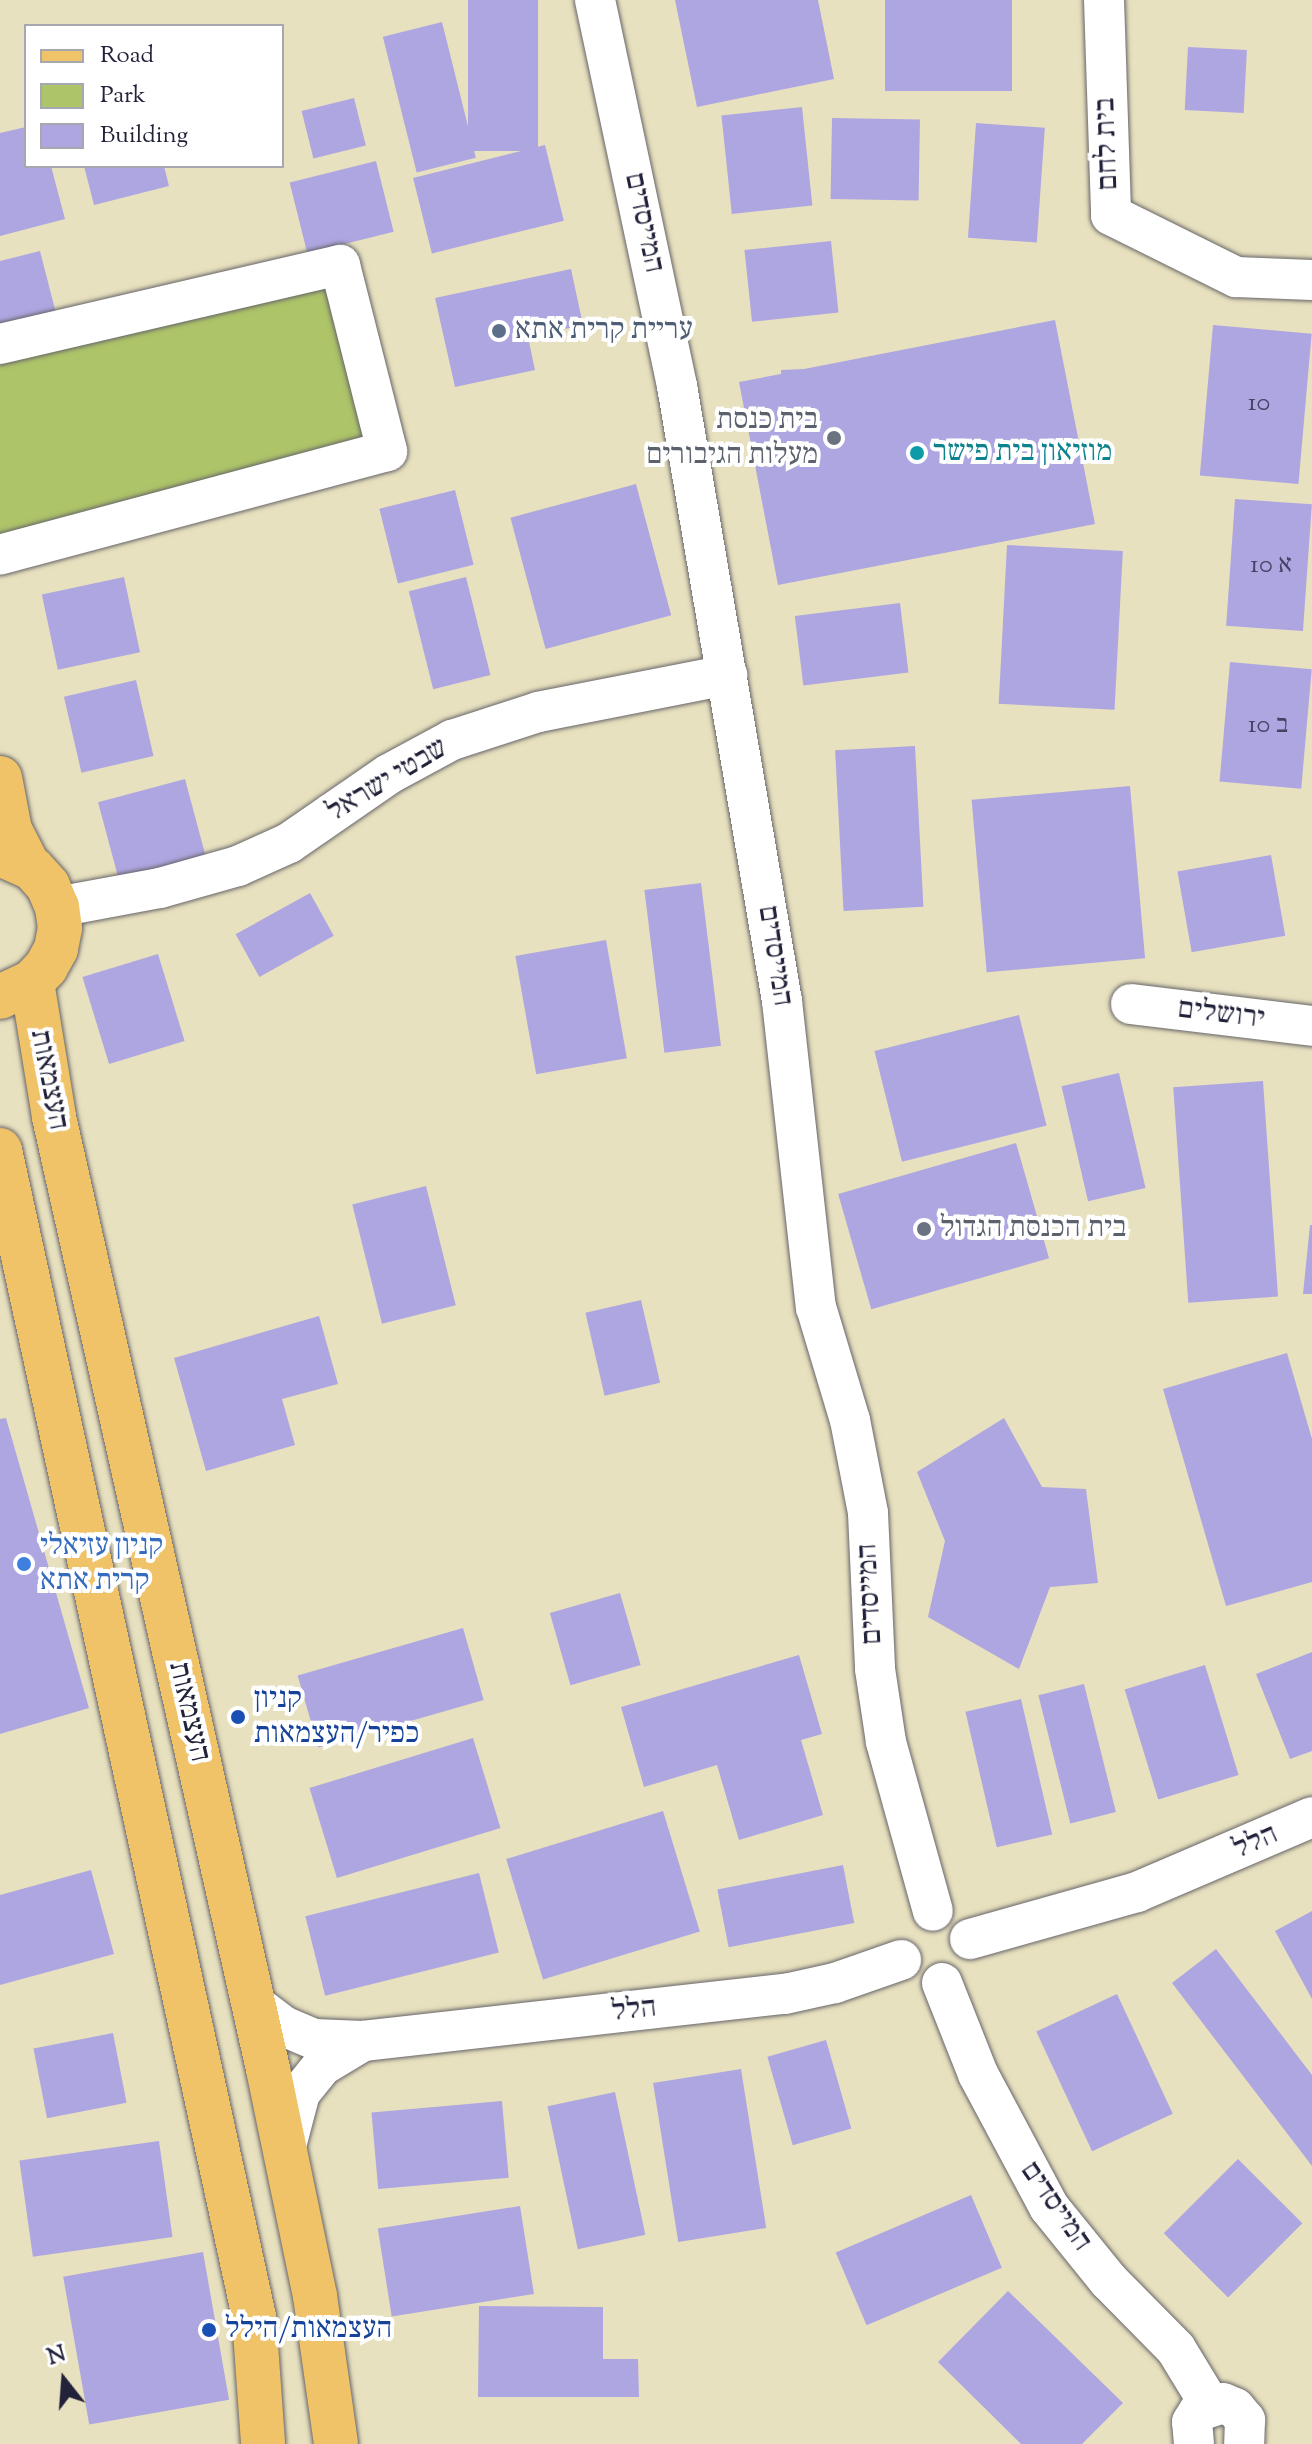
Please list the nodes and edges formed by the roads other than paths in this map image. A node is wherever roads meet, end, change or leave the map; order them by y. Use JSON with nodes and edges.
{"nodes":[{"id":1,"x":595,"y":0,"type":"edge"},
{"id":2,"x":1104,"y":0,"type":"edge"},
{"id":3,"x":1312,"y":280,"type":"edge"},
{"id":4,"x":0,"y":344,"type":"edge"},
{"id":5,"x":0,"y":555,"type":"edge"},
{"id":6,"x":727,"y":675,"type":"junction"},
{"id":7,"x":0,"y":778,"type":"edge"},
{"id":8,"x":13,"y":859,"type":"edge"},
{"id":9,"x":57,"y":907,"type":"junction"},
{"id":10,"x":16,"y":990,"type":"edge"},
{"id":11,"x":1131,"y":1004,"type":"dead end"},
{"id":12,"x":1312,"y":1026,"type":"edge"},
{"id":13,"x":0,"y":1150,"type":"edge"},
{"id":14,"x":1312,"y":1817,"type":"edge"},
{"id":15,"x":933,"y":1911,"type":"junction"},
{"id":16,"x":970,"y":1939,"type":"junction"},
{"id":17,"x":901,"y":1960,"type":"junction"},
{"id":18,"x":942,"y":1983,"type":"junction"},
{"id":19,"x":253,"y":2003,"type":"junction"},
{"id":20,"x":363,"y":2041,"type":"junction"},
{"id":21,"x":285,"y":2150,"type":"junction"},
{"id":22,"x":1210,"y":2405,"type":"junction"},
{"id":23,"x":263,"y":2444,"type":"edge"},
{"id":24,"x":336,"y":2444,"type":"edge"},
{"id":25,"x":1194,"y":2444,"type":"edge"},
{"id":26,"x":1244,"y":2444,"type":"edge"}],
"edges":[{"from":1,"to":6,"type":"street","name":"המייסדים"},
{"from":2,"to":3,"type":"street","name":"בית לחם"},
{"from":4,"to":5,"type":"street"},
{"from":6,"to":9,"type":"street","name":"שבטי ישראל"},
{"from":6,"to":15,"type":"street","name":"המייסדים"},
{"from":7,"to":8,"type":"main road"},
{"from":8,"to":9,"type":"main road"},
{"from":9,"to":10,"type":"main road"},
{"from":10,"to":19,"type":"main road","name":"העצמאות"},
{"from":11,"to":12,"type":"street","name":"ירושלים"},
{"from":13,"to":23,"type":"main road","name":"העצמאות"},
{"from":14,"to":16,"type":"street","name":"הלל"},
{"from":15,"to":16,"type":"street"},
{"from":15,"to":17,"type":"street"},
{"from":16,"to":18,"type":"street"},
{"from":17,"to":18,"type":"street"},
{"from":17,"to":20,"type":"street","name":"הלל"},
{"from":18,"to":22,"type":"street","name":"המייסדים"},
{"from":19,"to":20,"type":"street","name":"הלל"},
{"from":19,"to":21,"type":"main road","name":"העצמאות"},
{"from":20,"to":21,"type":"street","name":"הלל"},
{"from":21,"to":24,"type":"main road","name":"העצמאות"},
{"from":22,"to":25,"type":"street"},
{"from":22,"to":26,"type":"street"}]}
